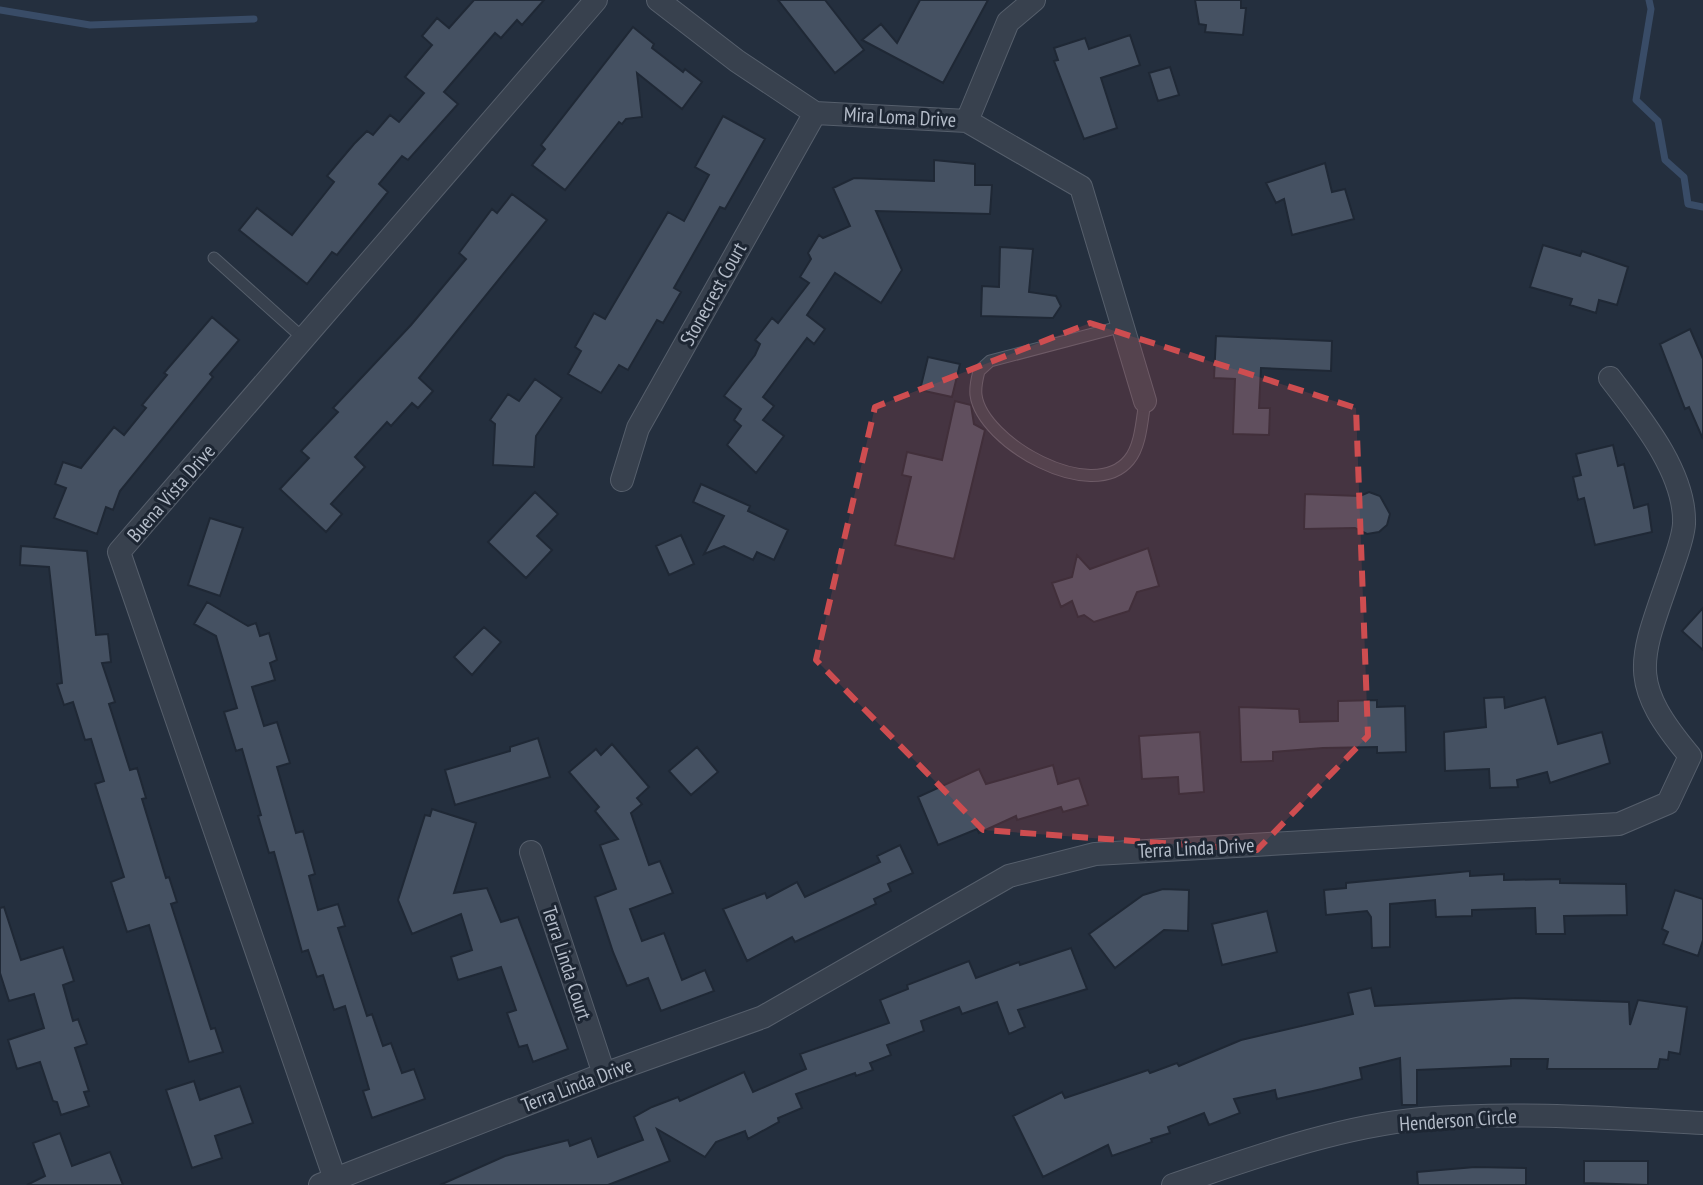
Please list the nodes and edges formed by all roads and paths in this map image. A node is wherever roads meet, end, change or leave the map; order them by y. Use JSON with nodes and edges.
{"nodes":[{"id":1,"x":596,"y":0,"type":"edge"},
{"id":2,"x":658,"y":0,"type":"edge"},
{"id":3,"x":1034,"y":0,"type":"edge"},
{"id":4,"x":815,"y":113,"type":"junction"},
{"id":5,"x":967,"y":121,"type":"junction"},
{"id":6,"x":214,"y":258,"type":"dead end"},
{"id":7,"x":1123,"y":326,"type":"junction"},
{"id":8,"x":305,"y":339,"type":"junction"},
{"id":9,"x":1610,"y":378,"type":"dead end"},
{"id":10,"x":1145,"y":401,"type":"joint"},
{"id":11,"x":622,"y":480,"type":"dead end"},
{"id":12,"x":531,"y":852,"type":"dead end"},
{"id":13,"x":604,"y":1074,"type":"junction"},
{"id":14,"x":1703,"y":1123,"type":"edge"},
{"id":15,"x":330,"y":1184,"type":"edge"},
{"id":16,"x":1173,"y":1185,"type":"edge"}],
"edges":[{"from":1,"to":8,"type":"street","name":"Buena Vista Drive"},
{"from":2,"to":4,"type":"street","name":"Mira Loma Drive"},
{"from":3,"to":5,"type":"street"},
{"from":4,"to":5,"type":"street","name":"Mira Loma Drive"},
{"from":4,"to":11,"type":"street","name":"Stonecrest Court"},
{"from":5,"to":7,"type":"street","name":"Mira Loma Drive"},
{"from":6,"to":8,"type":"lane"},
{"from":7,"to":10,"type":"street","name":"Mira Loma Drive"},
{"from":7,"to":10,"type":"lane"},
{"from":8,"to":15,"type":"street","name":"Buena Vista Drive"},
{"from":9,"to":13,"type":"street","name":"Terra Linda Drive"},
{"from":12,"to":13,"type":"street","name":"Terra Linda Court"},
{"from":13,"to":15,"type":"street","name":"Terra Linda Drive"},
{"from":14,"to":16,"type":"street","name":"Henderson Circle"}]}
